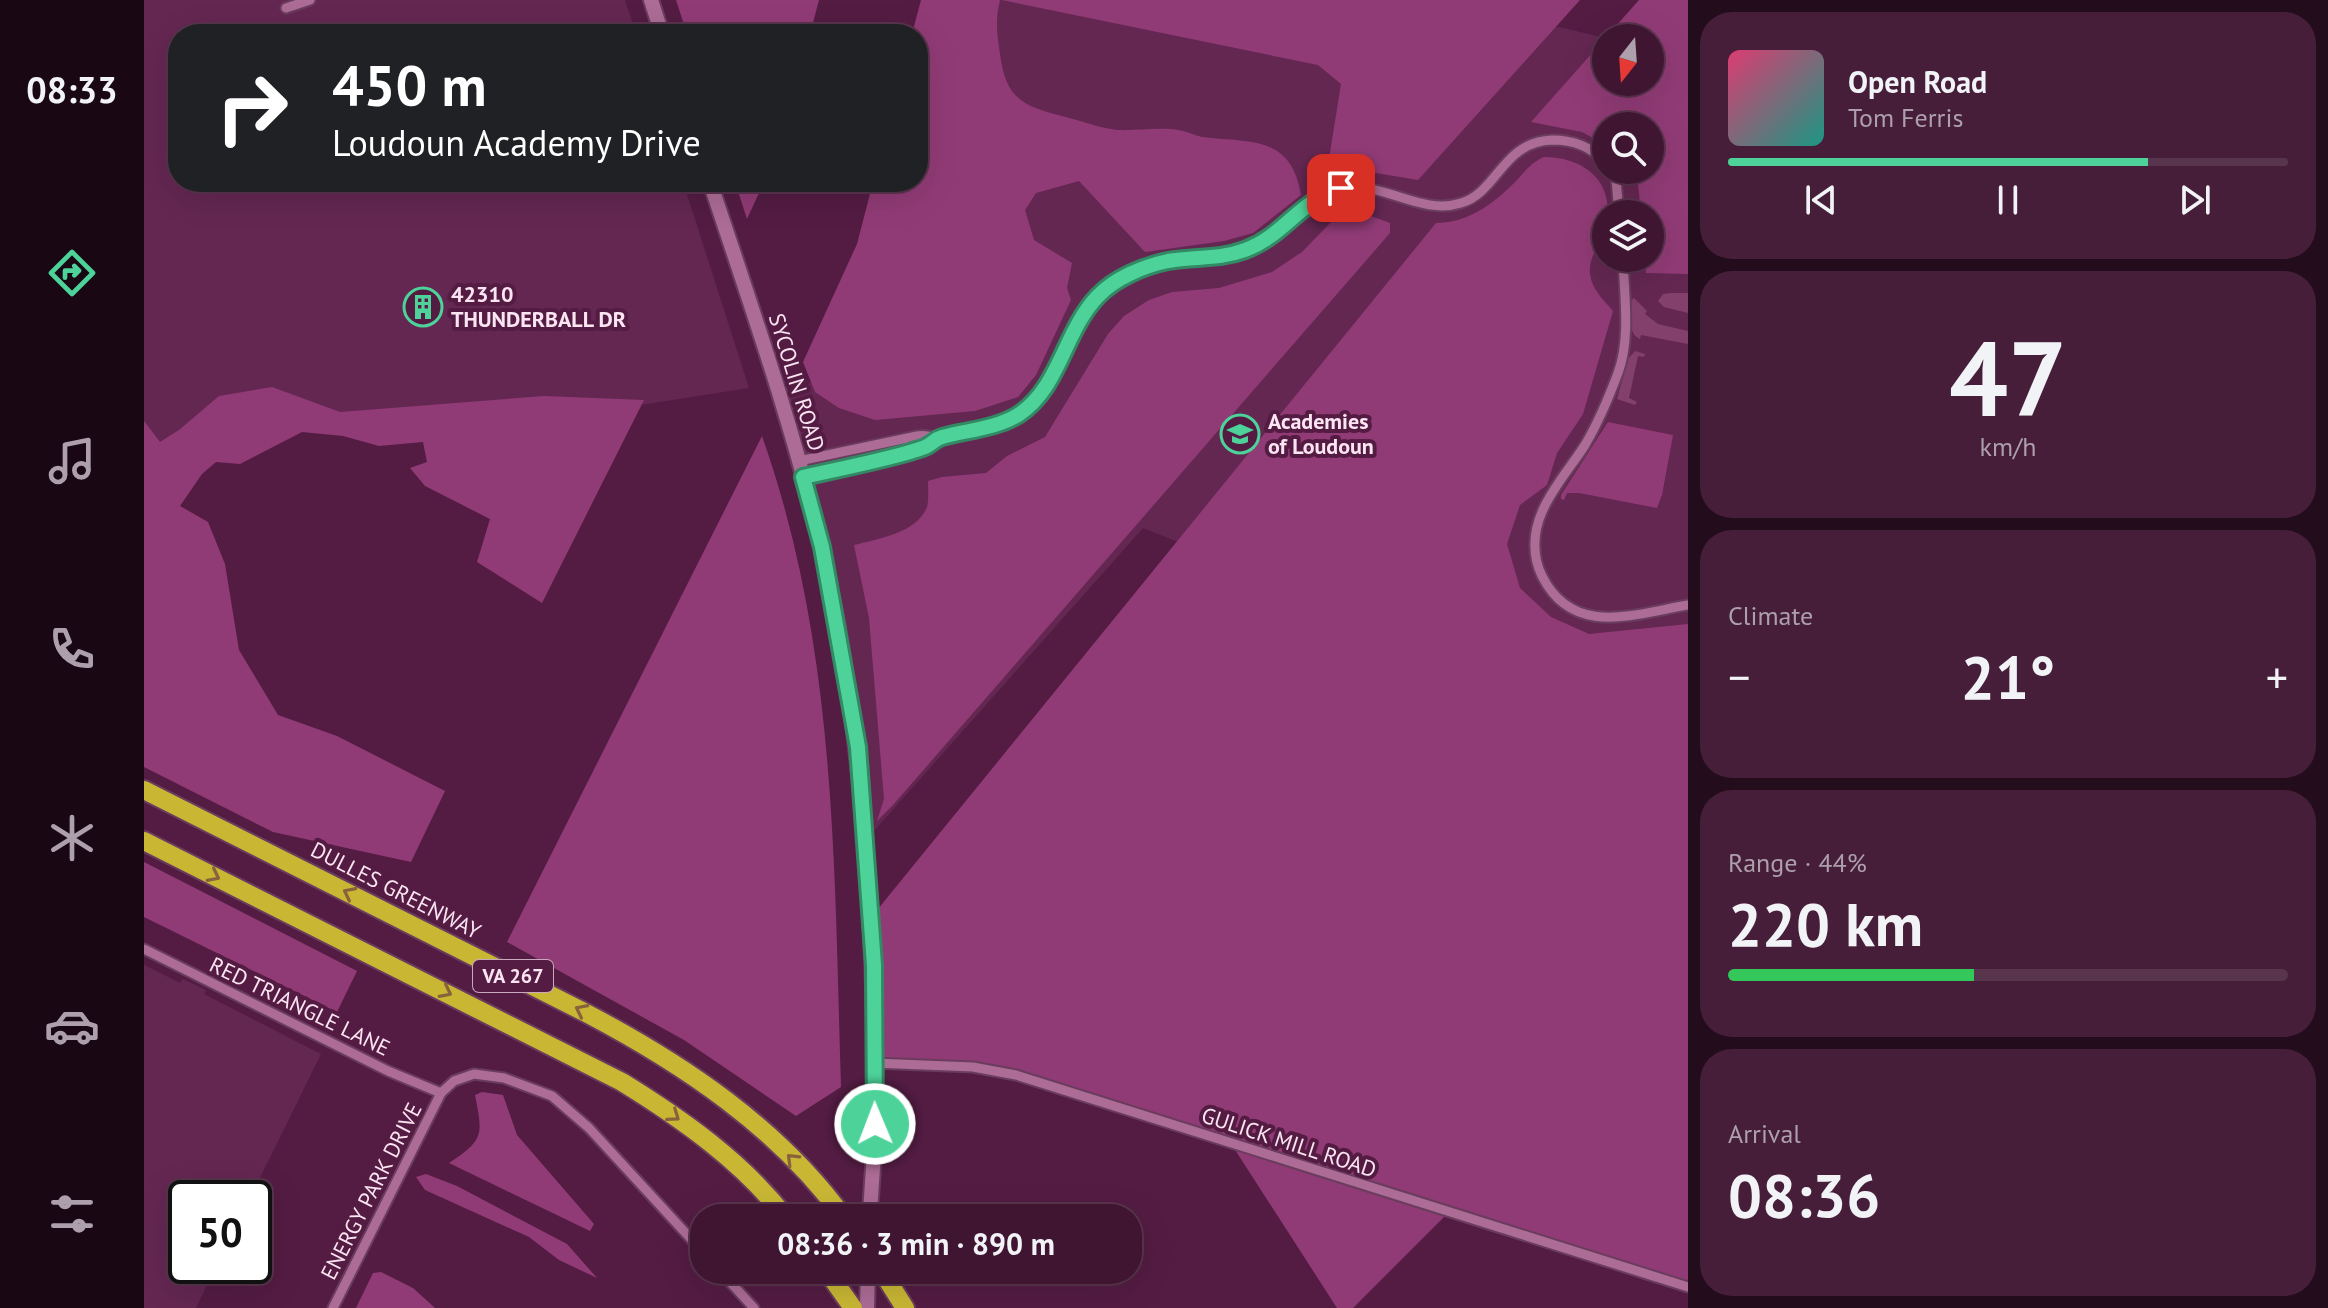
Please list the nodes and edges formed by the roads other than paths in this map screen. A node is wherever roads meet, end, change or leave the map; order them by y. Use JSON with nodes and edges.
{"nodes":[{"id":1,"x":310,"y":0,"type":"edge"},
{"id":2,"x":651,"y":0,"type":"edge"},
{"id":3,"x":286,"y":8,"type":"dead end"},
{"id":4,"x":659,"y":24,"type":"edge"},
{"id":5,"x":1592,"y":151,"type":"edge"},
{"id":6,"x":713,"y":192,"type":"edge"},
{"id":7,"x":1623,"y":272,"type":"edge"},
{"id":8,"x":937,"y":438,"type":"junction"},
{"id":9,"x":799,"y":461,"type":"junction"},
{"id":10,"x":803,"y":477,"type":"junction"},
{"id":11,"x":1688,"y":605,"type":"edge"},
{"id":12,"x":144,"y":790,"type":"edge"},
{"id":13,"x":144,"y":841,"type":"edge"},
{"id":14,"x":144,"y":949,"type":"edge"},
{"id":15,"x":874,"y":1063,"type":"junction"},
{"id":16,"x":441,"y":1093,"type":"junction"},
{"id":17,"x":774,"y":1204,"type":"edge"},
{"id":18,"x":832,"y":1204,"type":"edge"},
{"id":19,"x":871,"y":1204,"type":"edge"},
{"id":20,"x":690,"y":1238,"type":"edge"},
{"id":21,"x":732,"y":1284,"type":"edge"},
{"id":22,"x":836,"y":1284,"type":"edge"},
{"id":23,"x":868,"y":1284,"type":"edge"},
{"id":24,"x":890,"y":1284,"type":"edge"},
{"id":25,"x":1688,"y":1287,"type":"edge"},
{"id":26,"x":333,"y":1308,"type":"edge"},
{"id":27,"x":754,"y":1308,"type":"edge"},
{"id":28,"x":853,"y":1308,"type":"edge"},
{"id":29,"x":867,"y":1308,"type":"edge"},
{"id":30,"x":905,"y":1308,"type":"edge"}],
"edges":[{"from":1,"to":3,"type":"street"},
{"from":2,"to":4,"type":"main road"},
{"from":5,"to":8,"type":"street"},
{"from":6,"to":9,"type":"main road","name":"SYCOLIN ROAD"},
{"from":7,"to":11,"type":"street"},
{"from":8,"to":9,"type":"street"},
{"from":8,"to":10,"type":"street"},
{"from":9,"to":10,"type":"main road","name":"SYCOLIN ROAD"},
{"from":10,"to":15,"type":"main road","name":"SYCOLIN ROAD"},
{"from":18,"to":12,"type":"highway","name":"DULLES GREENWAY","number":"VA 267","one_way":true},
{"from":13,"to":17,"type":"highway","number":"VA 267","one_way":true},
{"from":14,"to":16,"type":"street","name":"RED TRIANGLE LANE"},
{"from":15,"to":19,"type":"main road","name":"SYCOLIN ROAD"},
{"from":15,"to":25,"type":"street","name":"GULICK MILL ROAD"},
{"from":16,"to":20,"type":"street","name":"ENERGY PARK DRIVE"},
{"from":16,"to":26,"type":"street","name":"ENERGY PARK DRIVE"},
{"from":21,"to":27,"type":"street"},
{"from":22,"to":28,"type":"highway"},
{"from":23,"to":29,"type":"main road"},
{"from":24,"to":30,"type":"highway"}]}
